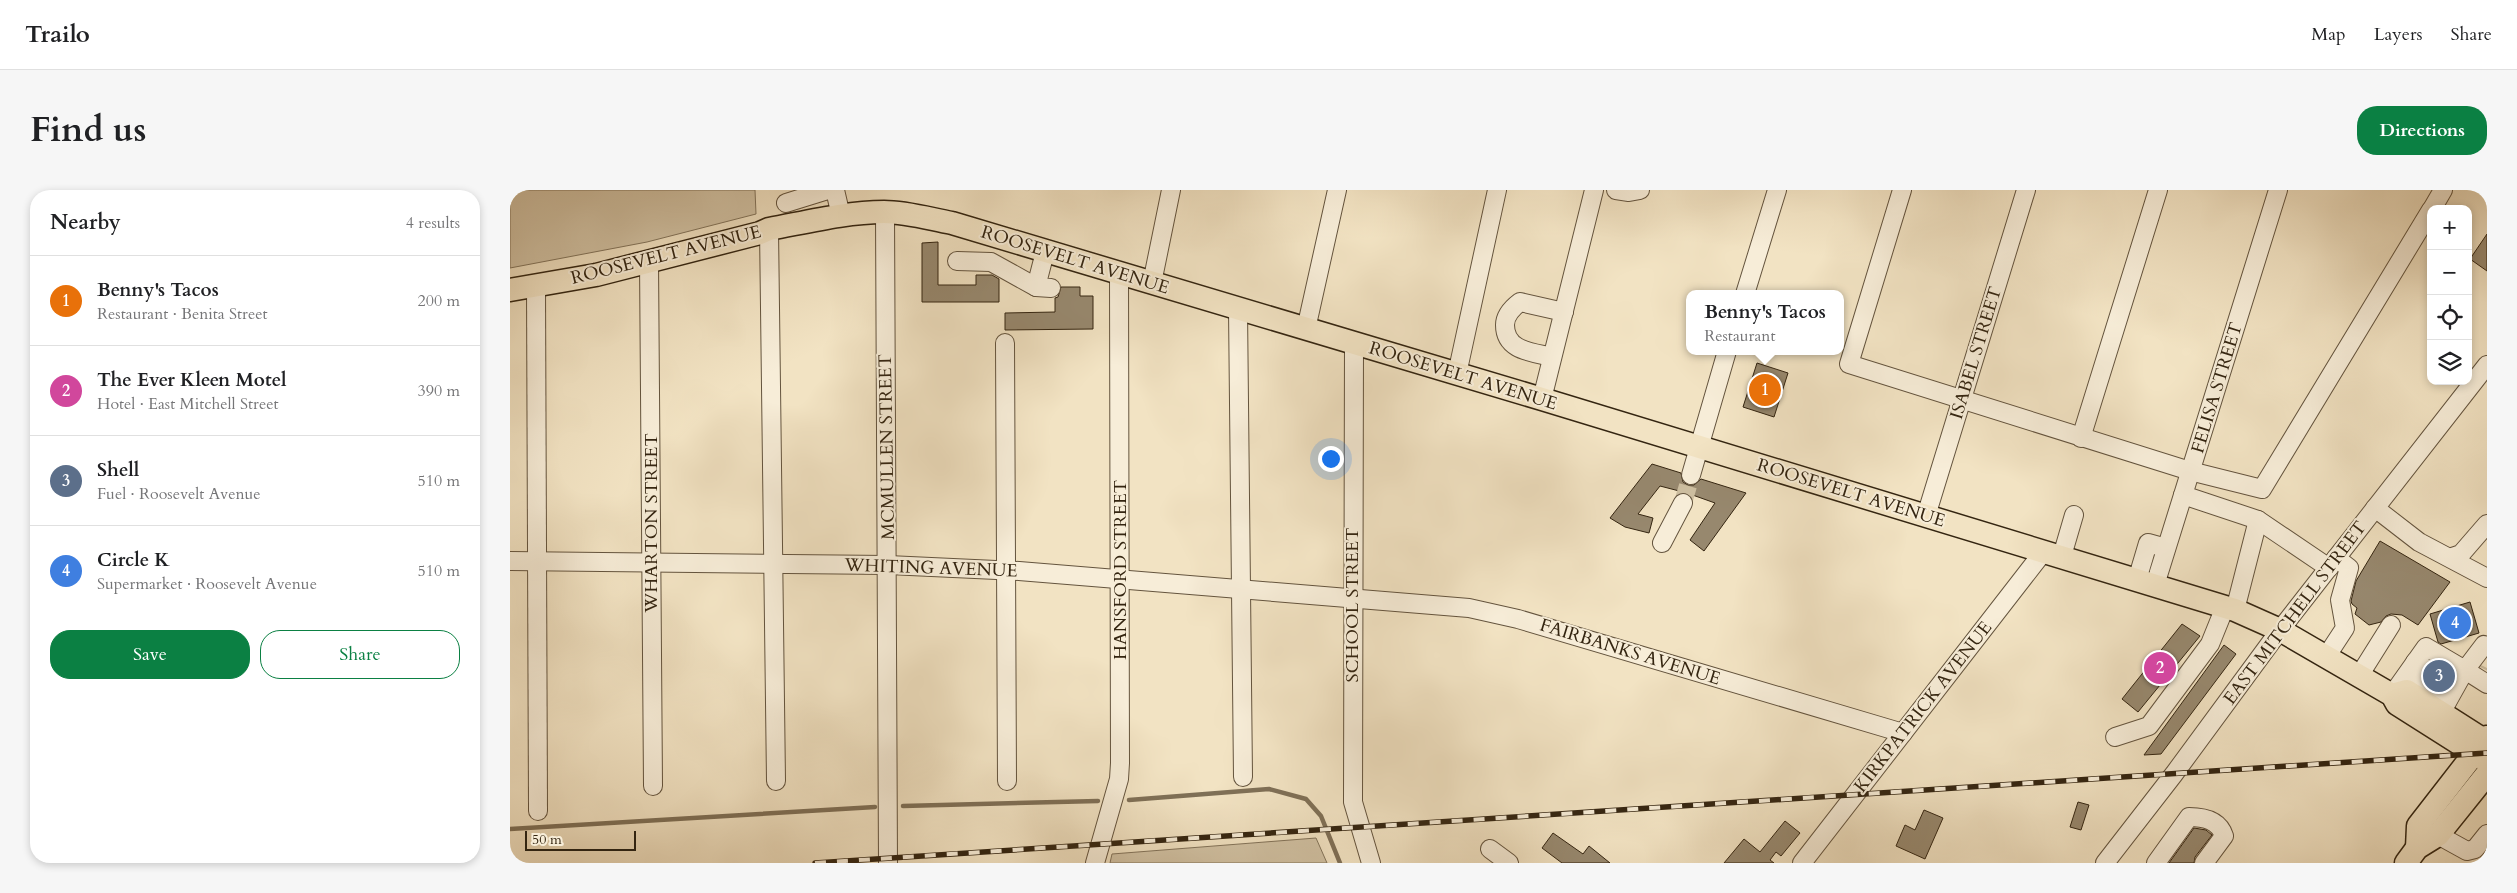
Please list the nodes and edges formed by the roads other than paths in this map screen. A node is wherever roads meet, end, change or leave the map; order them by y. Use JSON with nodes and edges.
{"nodes":[{"id":1,"x":828,"y":190,"type":"edge"},
{"id":2,"x":835,"y":190,"type":"edge"},
{"id":3,"x":1172,"y":190,"type":"edge"},
{"id":4,"x":1337,"y":190,"type":"edge"},
{"id":5,"x":1497,"y":190,"type":"edge"},
{"id":6,"x":1594,"y":190,"type":"edge"},
{"id":7,"x":1616,"y":190,"type":"edge"},
{"id":8,"x":1640,"y":190,"type":"edge"},
{"id":9,"x":1776,"y":190,"type":"edge"},
{"id":10,"x":1902,"y":190,"type":"edge"},
{"id":11,"x":2026,"y":190,"type":"edge"},
{"id":12,"x":2158,"y":190,"type":"edge"},
{"id":13,"x":2278,"y":190,"type":"edge"},
{"id":14,"x":2443,"y":190,"type":"edge"},
{"id":15,"x":784,"y":196,"type":"edge"},
{"id":16,"x":2434,"y":205,"type":"edge"},
{"id":17,"x":884,"y":212,"type":"junction"},
{"id":18,"x":841,"y":216,"type":"junction"},
{"id":19,"x":2427,"y":216,"type":"edge"},
{"id":20,"x":792,"y":225,"type":"junction"},
{"id":21,"x":769,"y":229,"type":"junction"},
{"id":22,"x":1045,"y":252,"type":"junction"},
{"id":23,"x":649,"y":261,"type":"junction"},
{"id":24,"x":957,"y":261,"type":"dead end"},
{"id":25,"x":1120,"y":274,"type":"junction"},
{"id":26,"x":1152,"y":284,"type":"junction"},
{"id":27,"x":536,"y":286,"type":"junction"},
{"id":28,"x":510,"y":290,"type":"edge"},
{"id":29,"x":1746,"y":290,"type":"edge"},
{"id":30,"x":1238,"y":309,"type":"junction"},
{"id":31,"x":1564,"y":312,"type":"junction"},
{"id":32,"x":1306,"y":329,"type":"junction"},
{"id":33,"x":1005,"y":343,"type":"dead end"},
{"id":34,"x":1354,"y":344,"type":"junction"},
{"id":35,"x":1726,"y":355,"type":"edge"},
{"id":36,"x":1552,"y":357,"type":"junction"},
{"id":37,"x":2487,"y":365,"type":"edge"},
{"id":38,"x":1457,"y":374,"type":"junction"},
{"id":39,"x":1542,"y":399,"type":"junction"},
{"id":40,"x":1962,"y":400,"type":"junction"},
{"id":41,"x":2081,"y":438,"type":"junction"},
{"id":42,"x":1698,"y":447,"type":"junction"},
{"id":43,"x":2190,"y":471,"type":"junction"},
{"id":44,"x":1692,"y":475,"type":"tunnel mouth"},
{"id":45,"x":2183,"y":495,"type":"junction"},
{"id":46,"x":1682,"y":503,"type":"tunnel mouth"},
{"id":47,"x":2375,"y":508,"type":"junction"},
{"id":48,"x":2074,"y":515,"type":"dead end"},
{"id":49,"x":1926,"y":516,"type":"junction"},
{"id":50,"x":2258,"y":520,"type":"junction"},
{"id":51,"x":2487,"y":524,"type":"edge"},
{"id":52,"x":1662,"y":543,"type":"dead end"},
{"id":53,"x":2053,"y":554,"type":"junction"},
{"id":54,"x":2452,"y":557,"type":"junction"},
{"id":55,"x":510,"y":561,"type":"edge"},
{"id":56,"x":537,"y":561,"type":"junction"},
{"id":57,"x":651,"y":561,"type":"junction"},
{"id":58,"x":773,"y":563,"type":"junction"},
{"id":59,"x":2333,"y":563,"type":"junction"},
{"id":60,"x":888,"y":565,"type":"junction"},
{"id":61,"x":1007,"y":571,"type":"junction"},
{"id":62,"x":2487,"y":578,"type":"edge"},
{"id":63,"x":1121,"y":579,"type":"junction"},
{"id":64,"x":2146,"y":583,"type":"junction"},
{"id":65,"x":1240,"y":589,"type":"junction"},
{"id":66,"x":1352,"y":597,"type":"junction"},
{"id":67,"x":2230,"y":609,"type":"junction"},
{"id":68,"x":2391,"y":625,"type":"dead end"},
{"id":69,"x":2280,"y":630,"type":"junction"},
{"id":70,"x":2487,"y":646,"type":"edge"},
{"id":71,"x":2326,"y":657,"type":"junction"},
{"id":72,"x":2413,"y":666,"type":"junction"},
{"id":73,"x":2359,"y":676,"type":"junction"},
{"id":74,"x":2460,"y":680,"type":"edge"},
{"id":75,"x":2392,"y":695,"type":"junction"},
{"id":76,"x":1903,"y":733,"type":"junction"},
{"id":77,"x":2114,"y":737,"type":"dead end"},
{"id":78,"x":2484,"y":747,"type":"edge"},
{"id":79,"x":2487,"y":774,"type":"edge"},
{"id":80,"x":1243,"y":777,"type":"dead end"},
{"id":81,"x":776,"y":781,"type":"dead end"},
{"id":82,"x":1007,"y":781,"type":"dead end"},
{"id":83,"x":652,"y":786,"type":"dead end"},
{"id":84,"x":2476,"y":797,"type":"edge"},
{"id":85,"x":538,"y":811,"type":"dead end"},
{"id":86,"x":2487,"y":834,"type":"edge"},
{"id":87,"x":2438,"y":835,"type":"junction"},
{"id":88,"x":1490,"y":849,"type":"dead end"},
{"id":89,"x":2411,"y":856,"type":"edge"},
{"id":90,"x":888,"y":863,"type":"edge"},
{"id":91,"x":1095,"y":863,"type":"edge"},
{"id":92,"x":1372,"y":863,"type":"edge"},
{"id":93,"x":1508,"y":863,"type":"edge"},
{"id":94,"x":1802,"y":863,"type":"edge"},
{"id":95,"x":2105,"y":863,"type":"edge"},
{"id":96,"x":2156,"y":863,"type":"edge"},
{"id":97,"x":2204,"y":863,"type":"edge"}],
"edges":[{"from":1,"to":15,"type":"street"},
{"from":2,"to":18,"type":"street"},
{"from":3,"to":26,"type":"street"},
{"from":4,"to":32,"type":"street"},
{"from":5,"to":38,"type":"street"},
{"from":6,"to":31,"type":"street"},
{"from":7,"to":8,"type":"street"},
{"from":9,"to":29,"type":"street"},
{"from":10,"to":40,"type":"street"},
{"from":11,"to":40,"type":"street","name":"ISABEL STREET"},
{"from":12,"to":41,"type":"street"},
{"from":13,"to":43,"type":"street","name":"FELISA STREET"},
{"from":14,"to":16,"type":"street"},
{"from":15,"to":20,"type":"street"},
{"from":17,"to":18,"type":"main road","name":"ROOSEVELT AVENUE"},
{"from":17,"to":22,"type":"main road","name":"ROOSEVELT AVENUE"},
{"from":17,"to":60,"type":"street","name":"MCMULLEN STREET"},
{"from":18,"to":20,"type":"main road","name":"ROOSEVELT AVENUE"},
{"from":19,"to":43,"type":"street"},
{"from":20,"to":21,"type":"main road","name":"ROOSEVELT AVENUE"},
{"from":21,"to":23,"type":"main road","name":"ROOSEVELT AVENUE"},
{"from":21,"to":58,"type":"street"},
{"from":22,"to":24,"type":"street"},
{"from":22,"to":25,"type":"main road","name":"ROOSEVELT AVENUE"},
{"from":23,"to":27,"type":"main road","name":"ROOSEVELT AVENUE"},
{"from":23,"to":57,"type":"street","name":"WHARTON STREET"},
{"from":25,"to":26,"type":"main road","name":"ROOSEVELT AVENUE"},
{"from":25,"to":63,"type":"street","name":"HANSFORD STREET"},
{"from":26,"to":30,"type":"main road","name":"ROOSEVELT AVENUE"},
{"from":27,"to":28,"type":"main road","name":"ROOSEVELT AVENUE"},
{"from":27,"to":56,"type":"street"},
{"from":30,"to":32,"type":"main road","name":"ROOSEVELT AVENUE"},
{"from":30,"to":65,"type":"street"},
{"from":31,"to":36,"type":"street"},
{"from":31,"to":36,"type":"street"},
{"from":32,"to":34,"type":"main road","name":"ROOSEVELT AVENUE"},
{"from":33,"to":61,"type":"street"},
{"from":34,"to":38,"type":"main road","name":"ROOSEVELT AVENUE"},
{"from":34,"to":66,"type":"street","name":"SCHOOL STREET"},
{"from":35,"to":42,"type":"street"},
{"from":36,"to":39,"type":"street"},
{"from":37,"to":47,"type":"street","name":"EAST MITCHELL STREET"},
{"from":38,"to":39,"type":"main road","name":"ROOSEVELT AVENUE"},
{"from":39,"to":42,"type":"main road","name":"ROOSEVELT AVENUE"},
{"from":40,"to":41,"type":"street"},
{"from":40,"to":49,"type":"street","name":"ISABEL STREET"},
{"from":41,"to":43,"type":"street"},
{"from":42,"to":44,"type":"street"},
{"from":42,"to":49,"type":"main road","name":"ROOSEVELT AVENUE"},
{"from":43,"to":45,"type":"street","name":"FELISA STREET"},
{"from":45,"to":50,"type":"street"},
{"from":45,"to":64,"type":"street","name":"FELISA STREET"},
{"from":46,"to":52,"type":"street"},
{"from":47,"to":54,"type":"street"},
{"from":47,"to":59,"type":"street","name":"EAST MITCHELL STREET"},
{"from":48,"to":53,"type":"street"},
{"from":49,"to":53,"type":"main road","name":"ROOSEVELT AVENUE"},
{"from":50,"to":59,"type":"street"},
{"from":50,"to":67,"type":"street"},
{"from":51,"to":54,"type":"street"},
{"from":53,"to":64,"type":"main road","name":"ROOSEVELT AVENUE"},
{"from":53,"to":76,"type":"street","name":"KIRKPATRICK AVENUE"},
{"from":54,"to":62,"type":"street"},
{"from":55,"to":56,"type":"street","name":"WHITING AVENUE"},
{"from":56,"to":57,"type":"street","name":"WHITING AVENUE"},
{"from":56,"to":85,"type":"street"},
{"from":57,"to":58,"type":"street","name":"WHITING AVENUE"},
{"from":57,"to":83,"type":"street","name":"WHARTON STREET"},
{"from":58,"to":60,"type":"street","name":"WHITING AVENUE"},
{"from":58,"to":81,"type":"street"},
{"from":59,"to":69,"type":"street","name":"EAST MITCHELL STREET"},
{"from":59,"to":71,"type":"street"},
{"from":60,"to":61,"type":"street","name":"WHITING AVENUE"},
{"from":60,"to":90,"type":"street","name":"MCMULLEN STREET"},
{"from":61,"to":63,"type":"street","name":"WHITING AVENUE"},
{"from":61,"to":82,"type":"street"},
{"from":63,"to":65,"type":"street","name":"WHITING AVENUE"},
{"from":63,"to":91,"type":"street","name":"HANSFORD STREET"},
{"from":64,"to":67,"type":"main road","name":"ROOSEVELT AVENUE"},
{"from":65,"to":66,"type":"street","name":"WHITING AVENUE"},
{"from":65,"to":80,"type":"street"},
{"from":66,"to":76,"type":"street","name":"FAIRBANKS AVENUE"},
{"from":66,"to":92,"type":"street","name":"SCHOOL STREET"},
{"from":67,"to":69,"type":"main road","name":"ROOSEVELT AVENUE"},
{"from":67,"to":77,"type":"street"},
{"from":68,"to":73,"type":"street"},
{"from":69,"to":71,"type":"main road","name":"ROOSEVELT AVENUE"},
{"from":69,"to":95,"type":"street","name":"EAST MITCHELL STREET"},
{"from":70,"to":74,"type":"street"},
{"from":71,"to":73,"type":"main road","name":"ROOSEVELT AVENUE"},
{"from":72,"to":74,"type":"street"},
{"from":72,"to":74,"type":"street"},
{"from":72,"to":74,"type":"street"},
{"from":72,"to":75,"type":"street"},
{"from":73,"to":75,"type":"main road","name":"ROOSEVELT AVENUE"},
{"from":74,"to":75,"type":"main road","name":"ROOSEVELT AVENUE"},
{"from":74,"to":78,"type":"main road","name":"ROOSEVELT AVENUE"},
{"from":75,"to":78,"type":"main road","name":"ROOSEVELT AVENUE"},
{"from":76,"to":94,"type":"street","name":"KIRKPATRICK AVENUE"},
{"from":78,"to":89,"type":"main road"},
{"from":79,"to":84,"type":"main road"},
{"from":84,"to":87,"type":"main road"},
{"from":86,"to":87,"type":"street"},
{"from":87,"to":89,"type":"main road"},
{"from":88,"to":93,"type":"street"},
{"from":96,"to":97,"type":"street"}]}
